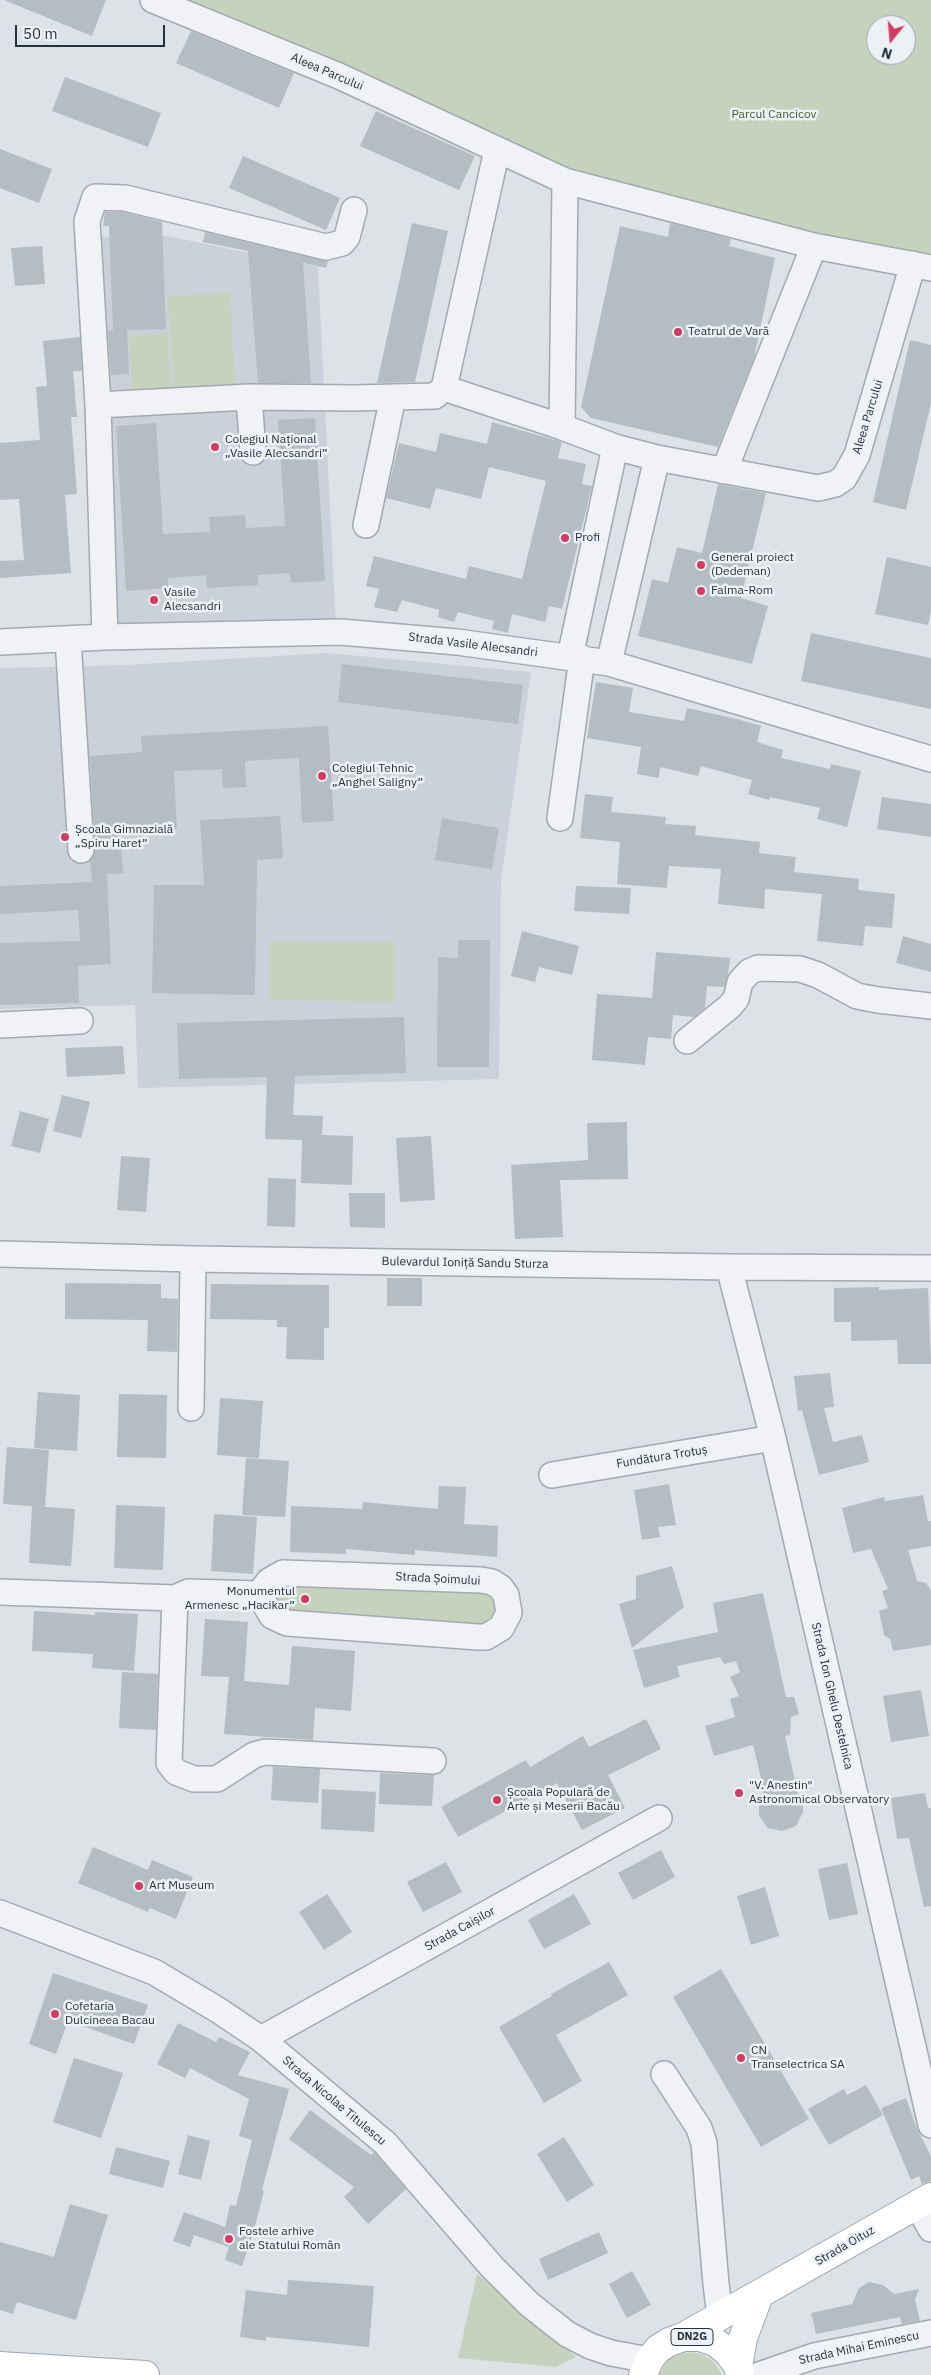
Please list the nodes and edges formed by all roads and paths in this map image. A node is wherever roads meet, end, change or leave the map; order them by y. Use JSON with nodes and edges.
{"nodes":[{"id":1,"x":153,"y":0,"type":"edge"},
{"id":2,"x":498,"y":150,"type":"junction"},
{"id":3,"x":566,"y":181,"type":"junction"},
{"id":4,"x":354,"y":210,"type":"dead end"},
{"id":5,"x":814,"y":246,"type":"junction"},
{"id":6,"x":922,"y":266,"type":"edge"},
{"id":7,"x":444,"y":388,"type":"junction"},
{"id":8,"x":249,"y":397,"type":"junction"},
{"id":9,"x":393,"y":397,"type":"junction"},
{"id":10,"x":98,"y":405,"type":"junction"},
{"id":11,"x":562,"y":427,"type":"junction"},
{"id":12,"x":615,"y":447,"type":"junction"},
{"id":13,"x":253,"y":452,"type":"dead end"},
{"id":14,"x":657,"y":458,"type":"junction"},
{"id":15,"x":724,"y":471,"type":"junction"},
{"id":16,"x":366,"y":525,"type":"dead end"},
{"id":17,"x":105,"y":636,"type":"junction"},
{"id":18,"x":68,"y":639,"type":"junction"},
{"id":19,"x":0,"y":642,"type":"edge"},
{"id":20,"x":576,"y":658,"type":"junction"},
{"id":21,"x":609,"y":663,"type":"junction"},
{"id":22,"x":931,"y":759,"type":"edge"},
{"id":23,"x":560,"y":818,"type":"dead end"},
{"id":24,"x":81,"y":850,"type":"dead end"},
{"id":25,"x":931,"y":1006,"type":"edge"},
{"id":26,"x":80,"y":1020,"type":"dead end"},
{"id":27,"x":0,"y":1025,"type":"edge"},
{"id":28,"x":687,"y":1041,"type":"dead end"},
{"id":29,"x":0,"y":1254,"type":"edge"},
{"id":30,"x":193,"y":1259,"type":"junction"},
{"id":31,"x":729,"y":1267,"type":"junction"},
{"id":32,"x":931,"y":1268,"type":"edge"},
{"id":33,"x":191,"y":1408,"type":"dead end"},
{"id":34,"x":772,"y":1438,"type":"junction"},
{"id":35,"x":552,"y":1475,"type":"dead end"},
{"id":36,"x":0,"y":1592,"type":"edge"},
{"id":37,"x":259,"y":1594,"type":"junction"},
{"id":38,"x":175,"y":1598,"type":"junction"},
{"id":39,"x":433,"y":1761,"type":"dead end"},
{"id":40,"x":659,"y":1818,"type":"dead end"},
{"id":41,"x":0,"y":1913,"type":"edge"},
{"id":42,"x":261,"y":2039,"type":"junction"},
{"id":43,"x":664,"y":2074,"type":"dead end"},
{"id":44,"x":931,"y":2125,"type":"edge"},
{"id":45,"x":924,"y":2201,"type":"edge"},
{"id":46,"x":931,"y":2229,"type":"edge"},
{"id":47,"x":760,"y":2295,"type":"junction"},
{"id":48,"x":720,"y":2316,"type":"junction"},
{"id":49,"x":931,"y":2333,"type":"edge"},
{"id":50,"x":683,"y":2337,"type":"junction"},
{"id":51,"x":11,"y":2369,"type":"edge"},
{"id":52,"x":642,"y":2371,"type":"edge"},
{"id":53,"x":746,"y":2372,"type":"edge"},
{"id":54,"x":145,"y":2375,"type":"edge"}],
"edges":[{"from":1,"to":2,"type":"street","name":"Aleea Parcului"},
{"from":2,"to":3,"type":"street","name":"Aleea Parcului"},
{"from":2,"to":7,"type":"street"},
{"from":3,"to":5,"type":"street","name":"Aleea Parcului"},
{"from":3,"to":11,"type":"street"},
{"from":4,"to":10,"type":"street"},
{"from":5,"to":6,"type":"street","name":"Aleea Parcului"},
{"from":5,"to":15,"type":"street"},
{"from":6,"to":15,"type":"street","name":"Aleea Parcului"},
{"from":7,"to":9,"type":"street"},
{"from":7,"to":11,"type":"street","name":"Aleea Parcului"},
{"from":8,"to":9,"type":"street"},
{"from":8,"to":10,"type":"street"},
{"from":8,"to":13,"type":"street"},
{"from":9,"to":16,"type":"street"},
{"from":10,"to":17,"type":"street"},
{"from":11,"to":12,"type":"street","name":"Aleea Parcului"},
{"from":12,"to":14,"type":"street","name":"Aleea Parcului"},
{"from":12,"to":20,"type":"street"},
{"from":14,"to":15,"type":"street","name":"Aleea Parcului"},
{"from":14,"to":21,"type":"street"},
{"from":17,"to":18,"type":"street","name":"Strada Vasile Alecsandri"},
{"from":17,"to":20,"type":"street","name":"Strada Vasile Alecsandri"},
{"from":18,"to":19,"type":"street","name":"Strada Vasile Alecsandri"},
{"from":18,"to":24,"type":"street"},
{"from":20,"to":21,"type":"street","name":"Strada Vasile Alecsandri"},
{"from":20,"to":23,"type":"street"},
{"from":21,"to":22,"type":"street","name":"Strada Vasile Alecsandri"},
{"from":25,"to":28,"type":"street"},
{"from":26,"to":27,"type":"street"},
{"from":29,"to":30,"type":"street","name":"Bulevardul Ioniță Sandu Sturza"},
{"from":30,"to":31,"type":"street","name":"Bulevardul Ioniță Sandu Sturza"},
{"from":30,"to":33,"type":"street"},
{"from":31,"to":32,"type":"street","name":"Bulevardul Ioniță Sandu Sturza"},
{"from":31,"to":34,"type":"street","name":"Strada Ion Ghelu Destelnica"},
{"from":34,"to":35,"type":"street","name":"Fundătura Trotuș"},
{"from":34,"to":44,"type":"street","name":"Strada Ion Ghelu Destelnica"},
{"from":36,"to":38,"type":"street"},
{"from":37,"to":37,"type":"street","name":"Strada Șoimului"},
{"from":37,"to":38,"type":"street"},
{"from":38,"to":39,"type":"street"},
{"from":40,"to":42,"type":"street","name":"Strada Caișilor"},
{"from":41,"to":42,"type":"street","name":"Strada Nicolae Titulescu"},
{"from":42,"to":52,"type":"street","name":"Strada Nicolae Titulescu"},
{"from":43,"to":48,"type":"street"},
{"from":45,"to":46,"type":"street"},
{"from":45,"to":47,"type":"main road","name":"Strada Oituz"},
{"from":47,"to":48,"type":"main road","name":"Strada Oituz"},
{"from":47,"to":53,"type":"main road"},
{"from":48,"to":50,"type":"main road","name":"Strada Oituz"},
{"from":49,"to":53,"type":"street","name":"Strada Mihai Eminescu"},
{"from":50,"to":52,"type":"main road","number":"DN2G"},
{"from":50,"to":53,"type":"main road","number":"DN2G"},
{"from":51,"to":54,"type":"main road"}]}
